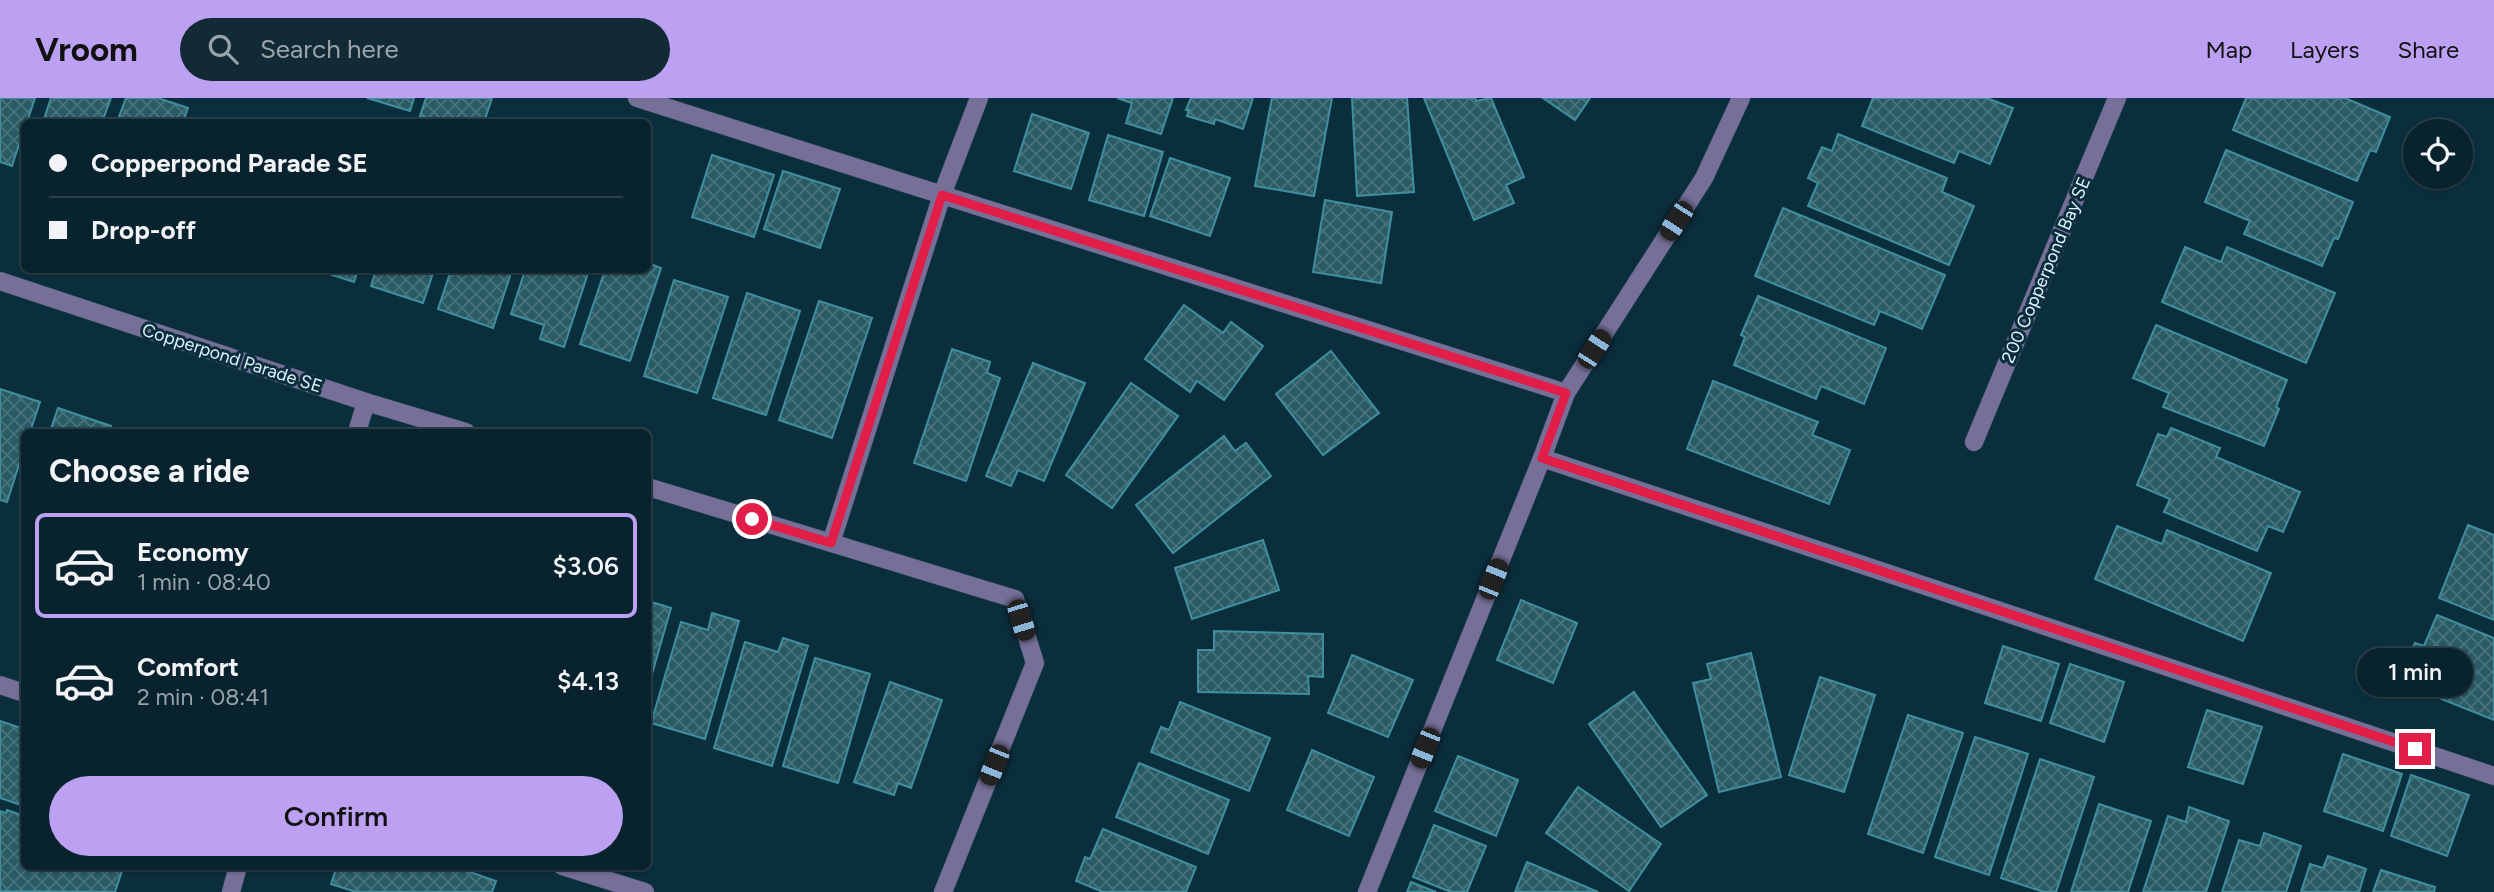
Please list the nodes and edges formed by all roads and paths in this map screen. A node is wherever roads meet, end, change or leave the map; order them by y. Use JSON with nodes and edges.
{"nodes":[{"id":1,"x":637,"y":98,"type":"edge"},
{"id":2,"x":979,"y":98,"type":"edge"},
{"id":3,"x":1741,"y":98,"type":"edge"},
{"id":4,"x":2117,"y":98,"type":"edge"},
{"id":5,"x":942,"y":195,"type":"junction"},
{"id":6,"x":0,"y":281,"type":"edge"},
{"id":7,"x":1566,"y":393,"type":"junction"},
{"id":8,"x":366,"y":402,"type":"junction"},
{"id":9,"x":358,"y":429,"type":"edge"},
{"id":10,"x":456,"y":429,"type":"edge"},
{"id":11,"x":1975,"y":442,"type":"dead end"},
{"id":12,"x":1542,"y":458,"type":"junction"},
{"id":13,"x":651,"y":488,"type":"edge"},
{"id":14,"x":831,"y":543,"type":"junction"},
{"id":15,"x":0,"y":685,"type":"edge"},
{"id":16,"x":21,"y":692,"type":"edge"},
{"id":17,"x":2494,"y":776,"type":"edge"},
{"id":18,"x":237,"y":870,"type":"edge"},
{"id":19,"x":575,"y":870,"type":"edge"},
{"id":20,"x":231,"y":892,"type":"edge"},
{"id":21,"x":645,"y":892,"type":"edge"},
{"id":22,"x":943,"y":892,"type":"edge"},
{"id":23,"x":1367,"y":892,"type":"edge"}],
"edges":[{"from":1,"to":5,"type":"street"},
{"from":2,"to":5,"type":"street"},
{"from":3,"to":7,"type":"street"},
{"from":4,"to":11,"type":"street","name":"200 Copperpond Bay SE"},
{"from":5,"to":7,"type":"street"},
{"from":5,"to":14,"type":"street"},
{"from":6,"to":8,"type":"street","name":"Copperpond Parade SE"},
{"from":7,"to":12,"type":"street"},
{"from":8,"to":9,"type":"street"},
{"from":8,"to":10,"type":"street","name":"Copperpond Parade SE"},
{"from":12,"to":17,"type":"street"},
{"from":12,"to":23,"type":"street"},
{"from":13,"to":14,"type":"street"},
{"from":14,"to":22,"type":"street"},
{"from":15,"to":16,"type":"street"},
{"from":18,"to":20,"type":"street"},
{"from":19,"to":21,"type":"street"}]}
